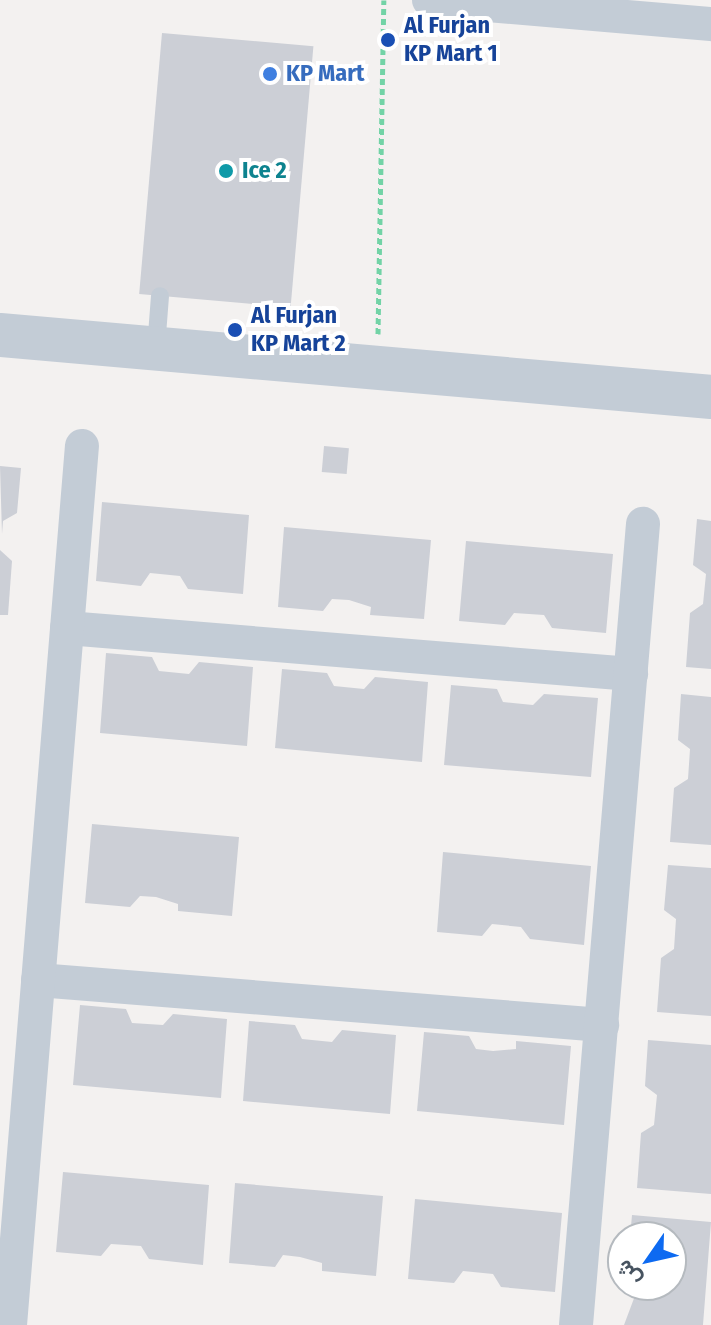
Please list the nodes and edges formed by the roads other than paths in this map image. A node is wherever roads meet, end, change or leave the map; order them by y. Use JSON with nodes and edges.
{"nodes":[{"id":1,"x":429,"y":0,"type":"edge"},
{"id":2,"x":711,"y":24,"type":"edge"},
{"id":3,"x":160,"y":296,"type":"dead end"},
{"id":4,"x":0,"y":335,"type":"edge"},
{"id":5,"x":156,"y":348,"type":"junction"},
{"id":6,"x":711,"y":397,"type":"edge"},
{"id":7,"x":82,"y":446,"type":"dead end"},
{"id":8,"x":643,"y":524,"type":"dead end"},
{"id":9,"x":67,"y":628,"type":"junction"},
{"id":10,"x":631,"y":674,"type":"junction"},
{"id":11,"x":38,"y":980,"type":"junction"},
{"id":12,"x":602,"y":1025,"type":"junction"},
{"id":13,"x":10,"y":1325,"type":"edge"},
{"id":14,"x":576,"y":1325,"type":"edge"}],
"edges":[{"from":1,"to":2,"type":"street"},
{"from":3,"to":5,"type":"lane"},
{"from":4,"to":5,"type":"street"},
{"from":5,"to":6,"type":"street"},
{"from":7,"to":9,"type":"street"},
{"from":8,"to":10,"type":"street"},
{"from":9,"to":10,"type":"street"},
{"from":9,"to":11,"type":"street"},
{"from":10,"to":12,"type":"street"},
{"from":11,"to":12,"type":"street"},
{"from":11,"to":13,"type":"street"},
{"from":12,"to":14,"type":"street"}]}
